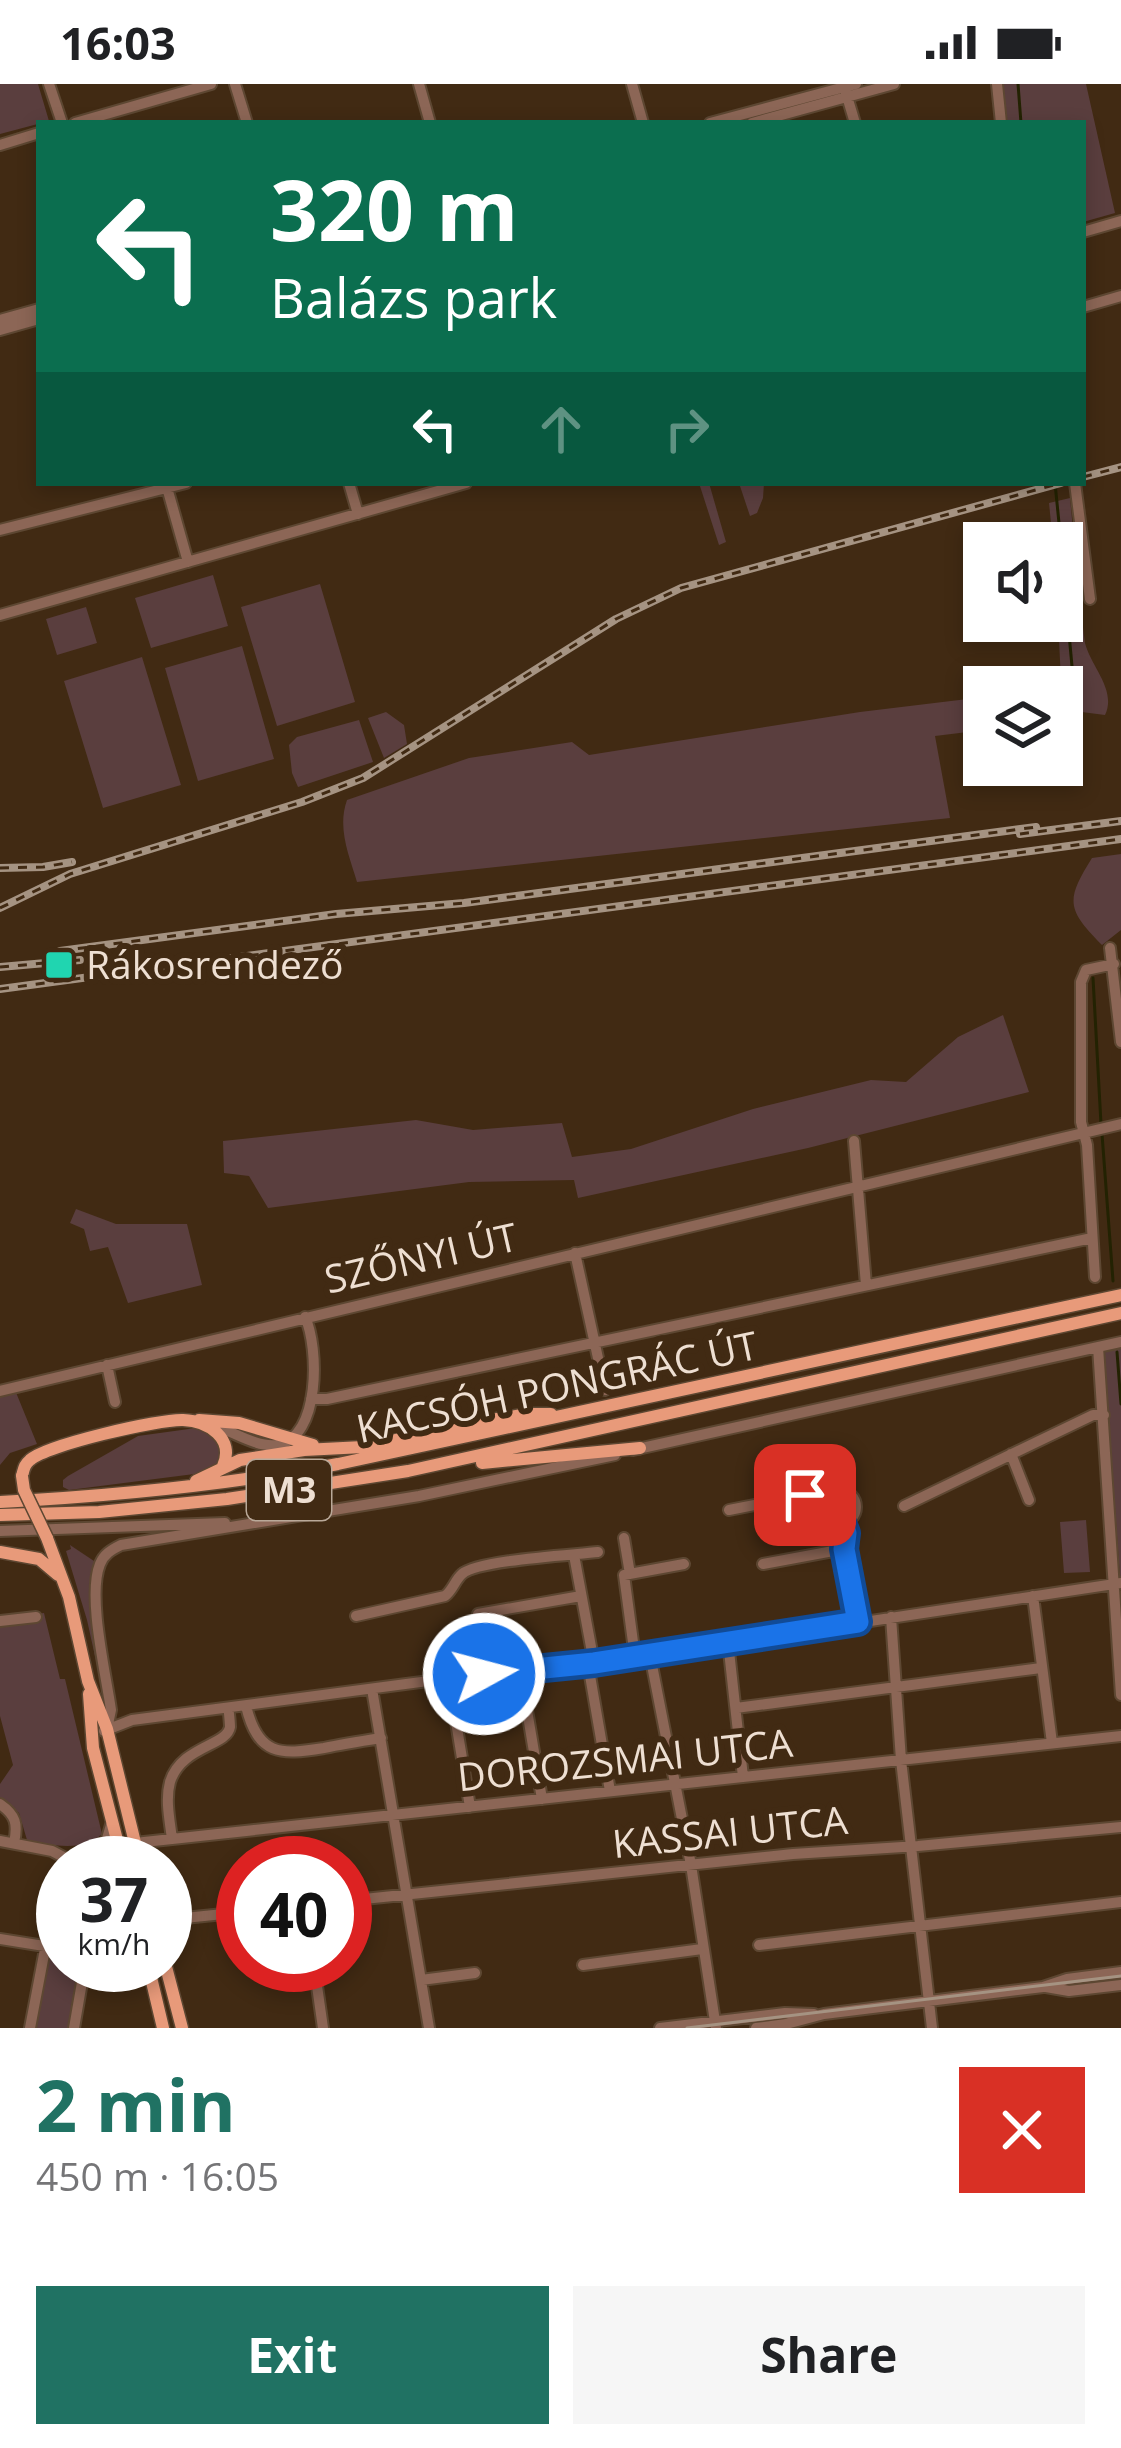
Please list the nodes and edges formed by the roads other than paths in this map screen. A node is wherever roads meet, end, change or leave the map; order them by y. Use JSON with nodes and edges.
{"nodes":[{"id":1,"x":49,"y":84,"type":"edge"},
{"id":2,"x":211,"y":84,"type":"edge"},
{"id":3,"x":236,"y":84,"type":"edge"},
{"id":4,"x":419,"y":84,"type":"edge"},
{"id":5,"x":632,"y":84,"type":"edge"},
{"id":6,"x":894,"y":84,"type":"edge"},
{"id":7,"x":997,"y":84,"type":"edge"},
{"id":8,"x":848,"y":88,"type":"edge"},
{"id":9,"x":61,"y":120,"type":"edge"},
{"id":10,"x":85,"y":120,"type":"edge"},
{"id":11,"x":246,"y":120,"type":"edge"},
{"id":12,"x":429,"y":120,"type":"edge"},
{"id":13,"x":642,"y":120,"type":"edge"},
{"id":14,"x":722,"y":120,"type":"edge"},
{"id":15,"x":760,"y":120,"type":"edge"},
{"id":16,"x":853,"y":120,"type":"edge"},
{"id":17,"x":1001,"y":120,"type":"edge"},
{"id":18,"x":36,"y":135,"type":"edge"},
{"id":19,"x":0,"y":145,"type":"edge"},
{"id":20,"x":1121,"y":221,"type":"edge"},
{"id":21,"x":1086,"y":231,"type":"edge"},
{"id":22,"x":1121,"y":296,"type":"edge"},
{"id":23,"x":1086,"y":306,"type":"edge"},
{"id":24,"x":36,"y":310,"type":"edge"},
{"id":25,"x":0,"y":320,"type":"edge"},
{"id":26,"x":36,"y":320,"type":"edge"},
{"id":27,"x":0,"y":330,"type":"edge"},
{"id":28,"x":166,"y":486,"type":"edge"},
{"id":29,"x":350,"y":486,"type":"edge"},
{"id":30,"x":456,"y":486,"type":"edge"},
{"id":31,"x":1075,"y":486,"type":"edge"},
{"id":32,"x":358,"y":514,"type":"junction"},
{"id":33,"x":0,"y":530,"type":"edge"},
{"id":34,"x":188,"y":562,"type":"junction"},
{"id":35,"x":1090,"y":599,"type":"dead end"},
{"id":36,"x":0,"y":615,"type":"edge"},
{"id":37,"x":1110,"y":948,"type":"dead end"},
{"id":38,"x":1114,"y":964,"type":"junction"},
{"id":39,"x":1121,"y":1042,"type":"edge"},
{"id":40,"x":1117,"y":1125,"type":"edge"},
{"id":41,"x":1090,"y":1132,"type":"junction"},
{"id":42,"x":854,"y":1141,"type":"dead end"},
{"id":43,"x":857,"y":1188,"type":"junction"},
{"id":44,"x":1092,"y":1238,"type":"junction"},
{"id":45,"x":575,"y":1253,"type":"junction"},
{"id":46,"x":1095,"y":1277,"type":"dead end"},
{"id":47,"x":866,"y":1285,"type":"junction"},
{"id":48,"x":1121,"y":1295,"type":"edge"},
{"id":49,"x":1121,"y":1313,"type":"edge"},
{"id":50,"x":305,"y":1317,"type":"junction"},
{"id":51,"x":1121,"y":1342,"type":"edge"},
{"id":52,"x":596,"y":1344,"type":"junction"},
{"id":53,"x":1098,"y":1346,"type":"junction"},
{"id":54,"x":107,"y":1365,"type":"junction"},
{"id":55,"x":604,"y":1390,"type":"dead end"},
{"id":56,"x":0,"y":1391,"type":"edge"},
{"id":57,"x":311,"y":1401,"type":"junction"},
{"id":58,"x":115,"y":1402,"type":"dead end"},
{"id":59,"x":576,"y":1414,"type":"junction"},
{"id":60,"x":1104,"y":1414,"type":"junction"},
{"id":61,"x":190,"y":1421,"type":"junction"},
{"id":62,"x":305,"y":1422,"type":"junction"},
{"id":63,"x":272,"y":1432,"type":"junction"},
{"id":64,"x":291,"y":1440,"type":"junction"},
{"id":65,"x":326,"y":1448,"type":"junction"},
{"id":66,"x":640,"y":1448,"type":"junction"},
{"id":67,"x":1011,"y":1454,"type":"junction"},
{"id":68,"x":445,"y":1464,"type":"junction"},
{"id":69,"x":224,"y":1466,"type":"junction"},
{"id":70,"x":179,"y":1487,"type":"junction"},
{"id":71,"x":824,"y":1499,"type":"junction"},
{"id":72,"x":1029,"y":1500,"type":"dead end"},
{"id":73,"x":0,"y":1502,"type":"edge"},
{"id":74,"x":904,"y":1506,"type":"dead end"},
{"id":75,"x":729,"y":1510,"type":"dead end"},
{"id":76,"x":0,"y":1515,"type":"edge"},
{"id":77,"x":278,"y":1520,"type":"junction"},
{"id":78,"x":842,"y":1523,"type":"junction"},
{"id":79,"x":0,"y":1531,"type":"edge"},
{"id":80,"x":624,"y":1538,"type":"dead end"},
{"id":81,"x":48,"y":1539,"type":"junction"},
{"id":82,"x":844,"y":1549,"type":"junction"},
{"id":83,"x":3,"y":1552,"type":"edge"},
{"id":84,"x":598,"y":1552,"type":"dead end"},
{"id":85,"x":574,"y":1555,"type":"junction"},
{"id":86,"x":684,"y":1564,"type":"dead end"},
{"id":87,"x":763,"y":1564,"type":"dead end"},
{"id":88,"x":630,"y":1574,"type":"junction"},
{"id":89,"x":1117,"y":1584,"type":"edge"},
{"id":90,"x":67,"y":1591,"type":"junction"},
{"id":91,"x":581,"y":1596,"type":"junction"},
{"id":92,"x":1033,"y":1596,"type":"junction"},
{"id":93,"x":478,"y":1614,"type":"dead end"},
{"id":94,"x":356,"y":1616,"type":"dead end"},
{"id":95,"x":36,"y":1617,"type":"dead end"},
{"id":96,"x":891,"y":1617,"type":"junction"},
{"id":97,"x":0,"y":1621,"type":"edge"},
{"id":98,"x":858,"y":1622,"type":"junction"},
{"id":99,"x":728,"y":1642,"type":"junction"},
{"id":100,"x":650,"y":1654,"type":"junction"},
{"id":101,"x":635,"y":1657,"type":"junction"},
{"id":102,"x":591,"y":1664,"type":"junction"},
{"id":103,"x":1041,"y":1668,"type":"junction"},
{"id":104,"x":520,"y":1670,"type":"junction"},
{"id":105,"x":449,"y":1679,"type":"junction"},
{"id":106,"x":88,"y":1681,"type":"junction"},
{"id":107,"x":897,"y":1687,"type":"junction"},
{"id":108,"x":372,"y":1689,"type":"junction"},
{"id":109,"x":1121,"y":1695,"type":"edge"},
{"id":110,"x":246,"y":1706,"type":"junction"},
{"id":111,"x":229,"y":1708,"type":"junction"},
{"id":112,"x":736,"y":1708,"type":"junction"},
{"id":113,"x":230,"y":1726,"type":"junction"},
{"id":114,"x":107,"y":1729,"type":"junction"},
{"id":115,"x":1121,"y":1736,"type":"edge"},
{"id":116,"x":380,"y":1738,"type":"junction"},
{"id":117,"x":1052,"y":1743,"type":"junction"},
{"id":118,"x":93,"y":1748,"type":"junction"},
{"id":119,"x":901,"y":1760,"type":"junction"},
{"id":120,"x":743,"y":1777,"type":"junction"},
{"id":121,"x":675,"y":1785,"type":"junction"},
{"id":122,"x":610,"y":1792,"type":"junction"},
{"id":123,"x":542,"y":1799,"type":"junction"},
{"id":124,"x":0,"y":1804,"type":"edge"},
{"id":125,"x":470,"y":1808,"type":"junction"},
{"id":126,"x":394,"y":1816,"type":"junction"},
{"id":127,"x":111,"y":1821,"type":"junction"},
{"id":128,"x":1121,"y":1827,"type":"edge"},
{"id":129,"x":110,"y":1836,"type":"edge"},
{"id":130,"x":115,"y":1836,"type":"edge"},
{"id":131,"x":133,"y":1836,"type":"edge"},
{"id":132,"x":172,"y":1836,"type":"edge"},
{"id":133,"x":192,"y":1837,"type":"edge"},
{"id":134,"x":0,"y":1841,"type":"edge"},
{"id":135,"x":14,"y":1843,"type":"junction"},
{"id":136,"x":910,"y":1846,"type":"junction"},
{"id":137,"x":36,"y":1852,"type":"edge"},
{"id":138,"x":691,"y":1865,"type":"junction"},
{"id":139,"x":407,"y":1895,"type":"junction"},
{"id":140,"x":372,"y":1898,"type":"edge"},
{"id":141,"x":1121,"y":1902,"type":"edge"},
{"id":142,"x":919,"y":1926,"type":"junction"},
{"id":143,"x":0,"y":1939,"type":"edge"},
{"id":144,"x":36,"y":1944,"type":"edge"},
{"id":145,"x":759,"y":1945,"type":"dead end"},
{"id":146,"x":702,"y":1949,"type":"junction"},
{"id":147,"x":583,"y":1965,"type":"dead end"},
{"id":148,"x":1121,"y":1972,"type":"edge"},
{"id":149,"x":476,"y":1973,"type":"dead end"},
{"id":150,"x":422,"y":1980,"type":"junction"},
{"id":151,"x":1121,"y":1985,"type":"edge"},
{"id":152,"x":1043,"y":1987,"type":"junction"},
{"id":153,"x":38,"y":1992,"type":"edge"},
{"id":154,"x":80,"y":1992,"type":"edge"},
{"id":155,"x":155,"y":1992,"type":"edge"},
{"id":156,"x":173,"y":1992,"type":"edge"},
{"id":157,"x":318,"y":1992,"type":"edge"},
{"id":158,"x":928,"y":2001,"type":"junction"},
{"id":159,"x":824,"y":2014,"type":"junction"},
{"id":160,"x":715,"y":2025,"type":"edge"},
{"id":161,"x":31,"y":2028,"type":"edge"},
{"id":162,"x":74,"y":2028,"type":"edge"},
{"id":163,"x":164,"y":2028,"type":"edge"},
{"id":164,"x":182,"y":2028,"type":"edge"},
{"id":165,"x":323,"y":2028,"type":"edge"},
{"id":166,"x":430,"y":2028,"type":"edge"},
{"id":167,"x":660,"y":2028,"type":"edge"},
{"id":168,"x":756,"y":2028,"type":"edge"},
{"id":169,"x":932,"y":2028,"type":"edge"}],
"edges":[{"from":1,"to":9,"type":"street"},
{"from":2,"to":10,"type":"street"},
{"from":3,"to":11,"type":"street"},
{"from":4,"to":12,"type":"street"},
{"from":5,"to":13,"type":"street"},
{"from":6,"to":8,"type":"street"},
{"from":7,"to":17,"type":"street"},
{"from":8,"to":14,"type":"street"},
{"from":8,"to":15,"type":"street"},
{"from":8,"to":16,"type":"street"},
{"from":18,"to":19,"type":"street"},
{"from":20,"to":21,"type":"street"},
{"from":22,"to":23,"type":"street"},
{"from":24,"to":25,"type":"street"},
{"from":26,"to":27,"type":"street"},
{"from":28,"to":33,"type":"street"},
{"from":28,"to":34,"type":"street"},
{"from":29,"to":32,"type":"street"},
{"from":30,"to":32,"type":"street"},
{"from":31,"to":35,"type":"street"},
{"from":32,"to":34,"type":"street"},
{"from":34,"to":36,"type":"street"},
{"from":37,"to":38,"type":"street"},
{"from":38,"to":39,"type":"street"},
{"from":38,"to":41,"type":"street"},
{"from":40,"to":41,"type":"street","name":"SZŐNYI ÚT"},
{"from":41,"to":43,"type":"street","name":"SZŐNYI ÚT"},
{"from":41,"to":44,"type":"street"},
{"from":42,"to":43,"type":"street"},
{"from":43,"to":45,"type":"street","name":"SZŐNYI ÚT"},
{"from":43,"to":47,"type":"street"},
{"from":44,"to":46,"type":"street"},
{"from":44,"to":47,"type":"street"},
{"from":45,"to":50,"type":"street","name":"SZŐNYI ÚT"},
{"from":45,"to":52,"type":"street"},
{"from":47,"to":52,"type":"street"},
{"from":48,"to":59,"type":"main road","name":"KACSÓH PONGRÁC ÚT","number":"M3"},
{"from":49,"to":68,"type":"main road","name":"KACSÓH PONGRÁC ÚT","number":"M3"},
{"from":50,"to":54,"type":"street","name":"SZŐNYI ÚT"},
{"from":50,"to":57,"type":"street"},
{"from":51,"to":53,"type":"street","name":"KACSÓH PONGRÁC ÚT"},
{"from":52,"to":55,"type":"street"},
{"from":52,"to":57,"type":"street"},
{"from":53,"to":60,"type":"street"},
{"from":53,"to":66,"type":"street","name":"KACSÓH PONGRÁC ÚT"},
{"from":54,"to":56,"type":"street","name":"SZŐNYI ÚT"},
{"from":54,"to":58,"type":"street"},
{"from":57,"to":62,"type":"street"},
{"from":57,"to":63,"type":"street"},
{"from":59,"to":65,"type":"main road"},
{"from":59,"to":70,"type":"main road","name":"KACSÓH PONGRÁC ÚT","number":"M3"},
{"from":60,"to":67,"type":"street"},
{"from":60,"to":89,"type":"street"},
{"from":61,"to":63,"type":"main road"},
{"from":61,"to":64,"type":"street"},
{"from":61,"to":69,"type":"main road"},
{"from":61,"to":81,"type":"main road","bridge":true},
{"from":62,"to":64,"type":"street"},
{"from":62,"to":65,"type":"street"},
{"from":63,"to":64,"type":"main road"},
{"from":64,"to":65,"type":"main road"},
{"from":65,"to":69,"type":"main road"},
{"from":66,"to":68,"type":"main road"},
{"from":66,"to":77,"type":"street","name":"KACSÓH PONGRÁC ÚT"},
{"from":67,"to":72,"type":"street"},
{"from":67,"to":74,"type":"street"},
{"from":68,"to":76,"type":"main road","name":"KACSÓH PONGRÁC ÚT","number":"M3"},
{"from":69,"to":70,"type":"main road"},
{"from":70,"to":73,"type":"main road","name":"KACSÓH PONGRÁC ÚT","number":"M3"},
{"from":71,"to":75,"type":"street"},
{"from":71,"to":78,"type":"street"},
{"from":71,"to":78,"type":"street"},
{"from":77,"to":79,"type":"street","name":"KACSÓH PONGRÁC ÚT"},
{"from":77,"to":114,"type":"street","name":"KACSÓH PONGRÁC ÚT"},
{"from":78,"to":82,"type":"street"},
{"from":80,"to":88,"type":"street"},
{"from":81,"to":83,"type":"main road"},
{"from":81,"to":90,"type":"main road"},
{"from":82,"to":87,"type":"street"},
{"from":82,"to":98,"type":"street"},
{"from":83,"to":90,"type":"main road"},
{"from":84,"to":85,"type":"street"},
{"from":85,"to":91,"type":"street"},
{"from":85,"to":94,"type":"street"},
{"from":86,"to":88,"type":"street"},
{"from":88,"to":101,"type":"street"},
{"from":89,"to":92,"type":"street"},
{"from":89,"to":109,"type":"street"},
{"from":90,"to":106,"type":"main road"},
{"from":91,"to":93,"type":"street"},
{"from":91,"to":102,"type":"street"},
{"from":92,"to":96,"type":"street"},
{"from":92,"to":103,"type":"street"},
{"from":95,"to":97,"type":"street"},
{"from":96,"to":98,"type":"street"},
{"from":96,"to":107,"type":"street"},
{"from":98,"to":99,"type":"street"},
{"from":99,"to":100,"type":"street"},
{"from":99,"to":112,"type":"street"},
{"from":100,"to":101,"type":"street"},
{"from":100,"to":121,"type":"street"},
{"from":101,"to":102,"type":"street"},
{"from":102,"to":104,"type":"street"},
{"from":102,"to":122,"type":"street"},
{"from":103,"to":107,"type":"street"},
{"from":103,"to":117,"type":"street"},
{"from":104,"to":105,"type":"street"},
{"from":104,"to":123,"type":"street"},
{"from":105,"to":108,"type":"street"},
{"from":105,"to":125,"type":"street"},
{"from":106,"to":114,"type":"main road"},
{"from":106,"to":118,"type":"main road"},
{"from":107,"to":112,"type":"street"},
{"from":107,"to":119,"type":"street"},
{"from":108,"to":110,"type":"street"},
{"from":108,"to":116,"type":"street"},
{"from":110,"to":111,"type":"street"},
{"from":110,"to":113,"type":"street"},
{"from":110,"to":116,"type":"street"},
{"from":111,"to":113,"type":"street"},
{"from":111,"to":114,"type":"street"},
{"from":112,"to":120,"type":"street"},
{"from":113,"to":132,"type":"street"},
{"from":114,"to":118,"type":"street"},
{"from":114,"to":131,"type":"main road"},
{"from":115,"to":117,"type":"street","name":"DOROZSMAI UTCA"},
{"from":116,"to":126,"type":"street"},
{"from":117,"to":119,"type":"street","name":"DOROZSMAI UTCA"},
{"from":118,"to":127,"type":"main road"},
{"from":119,"to":120,"type":"street","name":"DOROZSMAI UTCA"},
{"from":119,"to":136,"type":"street"},
{"from":120,"to":121,"type":"street","name":"DOROZSMAI UTCA"},
{"from":121,"to":122,"type":"street","name":"DOROZSMAI UTCA"},
{"from":121,"to":138,"type":"street"},
{"from":122,"to":123,"type":"street","name":"DOROZSMAI UTCA"},
{"from":123,"to":125,"type":"street","name":"DOROZSMAI UTCA"},
{"from":124,"to":135,"type":"street"},
{"from":125,"to":126,"type":"street","name":"DOROZSMAI UTCA"},
{"from":126,"to":133,"type":"street","name":"DOROZSMAI UTCA"},
{"from":126,"to":139,"type":"street"},
{"from":127,"to":129,"type":"street"},
{"from":127,"to":130,"type":"main road"},
{"from":128,"to":136,"type":"street","name":"KASSAI UTCA"},
{"from":134,"to":135,"type":"street"},
{"from":135,"to":137,"type":"street"},
{"from":136,"to":138,"type":"street","name":"KASSAI UTCA"},
{"from":136,"to":142,"type":"street"},
{"from":138,"to":139,"type":"street","name":"KASSAI UTCA"},
{"from":138,"to":146,"type":"street"},
{"from":139,"to":140,"type":"street","name":"KASSAI UTCA"},
{"from":139,"to":150,"type":"street"},
{"from":141,"to":142,"type":"street"},
{"from":142,"to":145,"type":"street"},
{"from":142,"to":158,"type":"street"},
{"from":143,"to":144,"type":"street"},
{"from":146,"to":147,"type":"street"},
{"from":146,"to":160,"type":"street"},
{"from":148,"to":152,"type":"street"},
{"from":149,"to":150,"type":"street"},
{"from":150,"to":166,"type":"street"},
{"from":151,"to":152,"type":"street"},
{"from":152,"to":158,"type":"street"},
{"from":153,"to":161,"type":"street"},
{"from":154,"to":162,"type":"street"},
{"from":155,"to":163,"type":"main road"},
{"from":156,"to":164,"type":"main road"},
{"from":157,"to":165,"type":"street"},
{"from":158,"to":159,"type":"street"},
{"from":158,"to":169,"type":"street"},
{"from":159,"to":160,"type":"street"},
{"from":159,"to":168,"type":"street"},
{"from":160,"to":167,"type":"street"}]}
